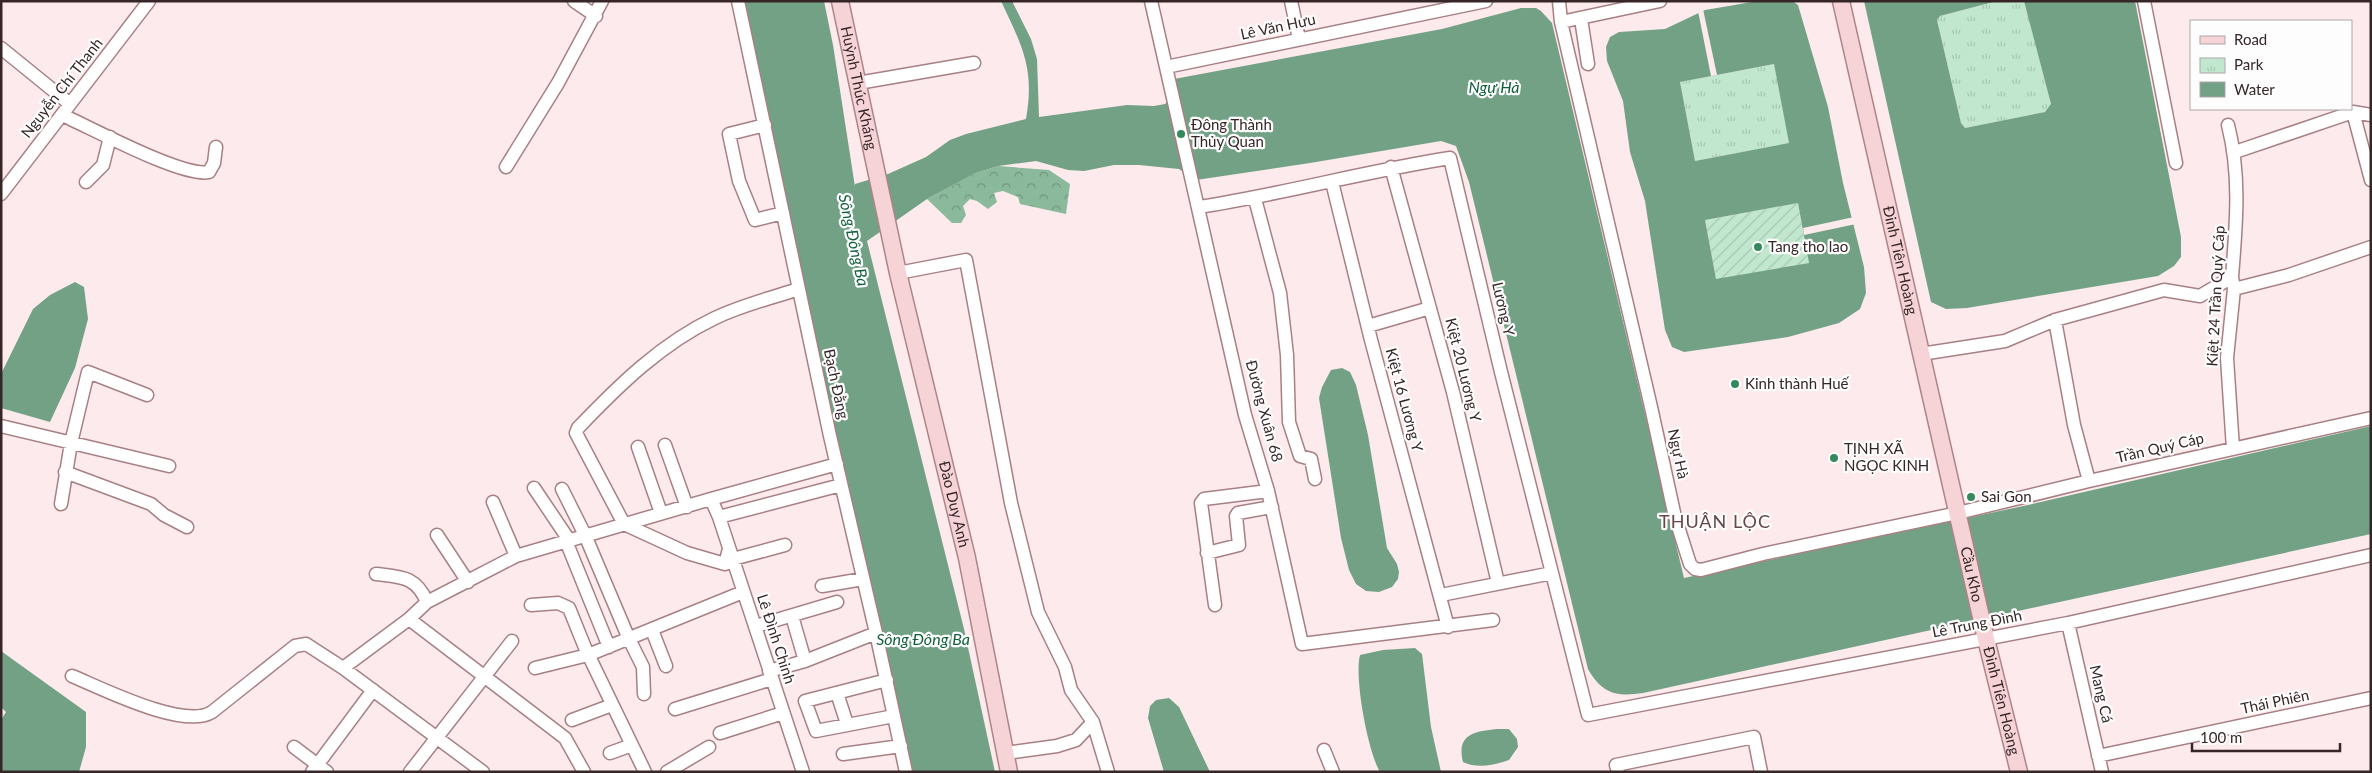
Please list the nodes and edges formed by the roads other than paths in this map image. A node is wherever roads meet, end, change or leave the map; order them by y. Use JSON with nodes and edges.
{"nodes":[{"id":1,"x":149,"y":1,"type":"edge"},
{"id":2,"x":574,"y":1,"type":"edge"},
{"id":3,"x":602,"y":1,"type":"edge"},
{"id":4,"x":738,"y":1,"type":"edge"},
{"id":5,"x":1151,"y":1,"type":"edge"},
{"id":6,"x":1291,"y":1,"type":"edge"},
{"id":7,"x":1486,"y":1,"type":"edge"},
{"id":8,"x":1559,"y":1,"type":"edge"},
{"id":9,"x":1660,"y":1,"type":"edge"},
{"id":10,"x":1841,"y":1,"type":"edge"},
{"id":11,"x":2144,"y":1,"type":"edge"},
{"id":12,"x":844,"y":2,"type":"edge"},
{"id":13,"x":596,"y":16,"type":"junction"},
{"id":14,"x":1580,"y":19,"type":"junction"},
{"id":15,"x":1561,"y":22,"type":"junction"},
{"id":16,"x":1299,"y":39,"type":"junction"},
{"id":17,"x":1,"y":48,"type":"edge"},
{"id":18,"x":974,"y":62,"type":"dead end"},
{"id":19,"x":1588,"y":64,"type":"dead end"},
{"id":20,"x":1166,"y":67,"type":"junction"},
{"id":21,"x":858,"y":83,"type":"junction"},
{"id":22,"x":70,"y":104,"type":"junction"},
{"id":23,"x":2353,"y":112,"type":"junction"},
{"id":24,"x":62,"y":115,"type":"junction"},
{"id":25,"x":2371,"y":115,"type":"edge"},
{"id":26,"x":765,"y":125,"type":"junction"},
{"id":27,"x":2228,"y":125,"type":"dead end"},
{"id":28,"x":110,"y":137,"type":"junction"},
{"id":29,"x":216,"y":147,"type":"dead end"},
{"id":30,"x":2235,"y":152,"type":"junction"},
{"id":31,"x":2176,"y":163,"type":"dead end"},
{"id":32,"x":506,"y":167,"type":"dead end"},
{"id":33,"x":1391,"y":167,"type":"junction"},
{"id":34,"x":2371,"y":180,"type":"edge"},
{"id":35,"x":86,"y":182,"type":"dead end"},
{"id":36,"x":1332,"y":182,"type":"junction"},
{"id":37,"x":3,"y":189,"type":"edge"},
{"id":38,"x":1254,"y":199,"type":"junction"},
{"id":39,"x":1199,"y":207,"type":"junction"},
{"id":40,"x":783,"y":213,"type":"junction"},
{"id":41,"x":890,"y":239,"type":"joint"},
{"id":42,"x":2371,"y":246,"type":"edge"},
{"id":43,"x":898,"y":273,"type":"junction"},
{"id":44,"x":2233,"y":283,"type":"junction"},
{"id":45,"x":799,"y":289,"type":"junction"},
{"id":46,"x":1430,"y":308,"type":"junction"},
{"id":47,"x":2055,"y":320,"type":"junction"},
{"id":48,"x":1368,"y":326,"type":"junction"},
{"id":49,"x":1922,"y":354,"type":"junction"},
{"id":50,"x":147,"y":395,"type":"dead end"},
{"id":51,"x":2371,"y":418,"type":"edge"},
{"id":52,"x":1,"y":426,"type":"edge"},
{"id":53,"x":71,"y":443,"type":"junction"},
{"id":54,"x":665,"y":444,"type":"dead end"},
{"id":55,"x":638,"y":447,"type":"dead end"},
{"id":56,"x":2233,"y":448,"type":"junction"},
{"id":57,"x":837,"y":464,"type":"junction"},
{"id":58,"x":169,"y":466,"type":"dead end"},
{"id":59,"x":65,"y":472,"type":"junction"},
{"id":60,"x":1315,"y":479,"type":"dead end"},
{"id":61,"x":2089,"y":481,"type":"junction"},
{"id":62,"x":841,"y":484,"type":"junction"},
{"id":63,"x":534,"y":488,"type":"dead end"},
{"id":64,"x":562,"y":489,"type":"dead end"},
{"id":65,"x":1268,"y":491,"type":"junction"},
{"id":66,"x":710,"y":499,"type":"junction"},
{"id":67,"x":493,"y":502,"type":"dead end"},
{"id":68,"x":61,"y":504,"type":"dead end"},
{"id":69,"x":687,"y":507,"type":"junction"},
{"id":70,"x":1272,"y":507,"type":"junction"},
{"id":71,"x":661,"y":513,"type":"junction"},
{"id":72,"x":1959,"y":516,"type":"junction"},
{"id":73,"x":719,"y":517,"type":"junction"},
{"id":74,"x":624,"y":524,"type":"junction"},
{"id":75,"x":187,"y":526,"type":"dead end"},
{"id":76,"x":437,"y":535,"type":"dead end"},
{"id":77,"x":585,"y":535,"type":"junction"},
{"id":78,"x":567,"y":540,"type":"junction"},
{"id":79,"x":785,"y":545,"type":"dead end"},
{"id":80,"x":1207,"y":552,"type":"junction"},
{"id":81,"x":731,"y":554,"type":"junction"},
{"id":82,"x":2371,"y":555,"type":"edge"},
{"id":83,"x":516,"y":556,"type":"junction"},
{"id":84,"x":1552,"y":573,"type":"junction"},
{"id":85,"x":376,"y":574,"type":"dead end"},
{"id":86,"x":863,"y":579,"type":"junction"},
{"id":87,"x":468,"y":582,"type":"junction"},
{"id":88,"x":1498,"y":583,"type":"junction"},
{"id":89,"x":822,"y":586,"type":"dead end"},
{"id":90,"x":743,"y":592,"type":"junction"},
{"id":91,"x":1441,"y":595,"type":"junction"},
{"id":92,"x":427,"y":602,"type":"junction"},
{"id":93,"x":837,"y":602,"type":"dead end"},
{"id":94,"x":531,"y":605,"type":"dead end"},
{"id":95,"x":1215,"y":605,"type":"dead end"},
{"id":96,"x":792,"y":616,"type":"junction"},
{"id":97,"x":409,"y":620,"type":"junction"},
{"id":98,"x":1492,"y":620,"type":"dead end"},
{"id":99,"x":2068,"y":622,"type":"junction"},
{"id":100,"x":756,"y":626,"type":"junction"},
{"id":101,"x":1448,"y":627,"type":"junction"},
{"id":102,"x":652,"y":630,"type":"junction"},
{"id":103,"x":876,"y":633,"type":"junction"},
{"id":104,"x":1985,"y":633,"type":"junction"},
{"id":105,"x":629,"y":639,"type":"junction"},
{"id":106,"x":512,"y":641,"type":"dead end"},
{"id":107,"x":609,"y":647,"type":"junction"},
{"id":108,"x":588,"y":656,"type":"junction"},
{"id":109,"x":804,"y":661,"type":"junction"},
{"id":110,"x":666,"y":666,"type":"dead end"},
{"id":111,"x":343,"y":668,"type":"junction"},
{"id":112,"x":535,"y":668,"type":"dead end"},
{"id":113,"x":771,"y":675,"type":"junction"},
{"id":114,"x":72,"y":676,"type":"dead end"},
{"id":115,"x":484,"y":677,"type":"junction"},
{"id":116,"x":887,"y":680,"type":"junction"},
{"id":117,"x":373,"y":690,"type":"junction"},
{"id":118,"x":837,"y":693,"type":"junction"},
{"id":119,"x":644,"y":694,"type":"dead end"},
{"id":120,"x":2371,"y":698,"type":"edge"},
{"id":121,"x":612,"y":705,"type":"junction"},
{"id":122,"x":676,"y":709,"type":"dead end"},
{"id":123,"x":784,"y":712,"type":"junction"},
{"id":124,"x":1588,"y":715,"type":"joint"},
{"id":125,"x":894,"y":716,"type":"junction"},
{"id":126,"x":572,"y":720,"type":"dead end"},
{"id":127,"x":1093,"y":722,"type":"junction"},
{"id":128,"x":847,"y":724,"type":"junction"},
{"id":129,"x":720,"y":734,"type":"dead end"},
{"id":130,"x":437,"y":738,"type":"junction"},
{"id":131,"x":632,"y":745,"type":"junction"},
{"id":132,"x":901,"y":746,"type":"junction"},
{"id":133,"x":294,"y":747,"type":"dead end"},
{"id":134,"x":708,"y":747,"type":"dead end"},
{"id":135,"x":1324,"y":750,"type":"dead end"},
{"id":136,"x":610,"y":753,"type":"dead end"},
{"id":137,"x":1006,"y":753,"type":"junction"},
{"id":138,"x":842,"y":754,"type":"dead end"},
{"id":139,"x":2098,"y":756,"type":"junction"},
{"id":140,"x":319,"y":769,"type":"edge"},
{"id":141,"x":410,"y":772,"type":"edge"},
{"id":142,"x":482,"y":772,"type":"edge"},
{"id":143,"x":584,"y":772,"type":"edge"},
{"id":144,"x":645,"y":772,"type":"edge"},
{"id":145,"x":667,"y":772,"type":"edge"},
{"id":146,"x":803,"y":772,"type":"edge"},
{"id":147,"x":906,"y":772,"type":"edge"},
{"id":148,"x":1009,"y":772,"type":"edge"},
{"id":149,"x":1108,"y":772,"type":"edge"},
{"id":150,"x":1333,"y":772,"type":"edge"},
{"id":151,"x":1618,"y":772,"type":"edge"},
{"id":152,"x":1761,"y":772,"type":"edge"},
{"id":153,"x":2019,"y":772,"type":"edge"},
{"id":154,"x":2102,"y":772,"type":"edge"}],
"edges":[{"from":1,"to":22,"type":"street","name":"Nguyễn Chí Thanh"},
{"from":2,"to":13,"type":"street"},
{"from":3,"to":13,"type":"street"},
{"from":4,"to":26,"type":"street","name":"Bạch Đằng"},
{"from":5,"to":20,"type":"street"},
{"from":6,"to":16,"type":"street"},
{"from":7,"to":16,"type":"street","name":"Lê Văn Hưu"},
{"from":8,"to":15,"type":"street"},
{"from":9,"to":14,"type":"street"},
{"from":10,"to":49,"type":"main road","name":"Đinh Tiên Hoàng"},
{"from":11,"to":31,"type":"street"},
{"from":12,"to":21,"type":"main road","name":"Huỳnh Thúc Kháng"},
{"from":13,"to":32,"type":"street"},
{"from":14,"to":15,"type":"street"},
{"from":14,"to":19,"type":"street"},
{"from":15,"to":72,"type":"street","name":"Ngự Hà"},
{"from":16,"to":20,"type":"street","name":"Lê Văn Hưu"},
{"from":17,"to":22,"type":"street"},
{"from":18,"to":21,"type":"street"},
{"from":20,"to":39,"type":"street","name":"Đường Xuân 68"},
{"from":21,"to":41,"type":"main road","name":"Huỳnh Thúc Kháng"},
{"from":22,"to":24,"type":"street","name":"Nguyễn Chí Thanh"},
{"from":23,"to":25,"type":"street"},
{"from":23,"to":30,"type":"street"},
{"from":23,"to":34,"type":"street"},
{"from":24,"to":28,"type":"street"},
{"from":24,"to":37,"type":"street","name":"Nguyễn Chí Thanh"},
{"from":26,"to":40,"type":"street","name":"Bạch Đằng"},
{"from":26,"to":40,"type":"street"},
{"from":27,"to":30,"type":"street","name":"Kiệt 24 Trần Quý Cáp"},
{"from":28,"to":29,"type":"street"},
{"from":28,"to":35,"type":"street"},
{"from":30,"to":44,"type":"street","name":"Kiệt 24 Trần Quý Cáp"},
{"from":33,"to":36,"type":"street","name":"Lương Y"},
{"from":33,"to":46,"type":"street","name":"Kiệt 20 Lương Y"},
{"from":33,"to":84,"type":"street","name":"Lương Y"},
{"from":36,"to":38,"type":"street","name":"Lương Y"},
{"from":36,"to":48,"type":"street","name":"Kiệt 16 Lương Y"},
{"from":38,"to":39,"type":"street","name":"Lương Y"},
{"from":38,"to":60,"type":"street"},
{"from":39,"to":65,"type":"street","name":"Đường Xuân 68"},
{"from":40,"to":45,"type":"street","name":"Bạch Đằng"},
{"from":41,"to":43,"type":"main road","name":"Đào Duy Anh"},
{"from":42,"to":44,"type":"street"},
{"from":43,"to":127,"type":"street"},
{"from":43,"to":137,"type":"main road","name":"Đào Duy Anh"},
{"from":44,"to":47,"type":"street"},
{"from":44,"to":56,"type":"street","name":"Kiệt 24 Trần Quý Cáp"},
{"from":45,"to":57,"type":"street","name":"Bạch Đằng"},
{"from":45,"to":74,"type":"street"},
{"from":46,"to":48,"type":"street"},
{"from":46,"to":88,"type":"street","name":"Kiệt 20 Lương Y"},
{"from":47,"to":49,"type":"street"},
{"from":47,"to":61,"type":"street"},
{"from":48,"to":91,"type":"street","name":"Kiệt 16 Lương Y"},
{"from":49,"to":72,"type":"main road","name":"Đinh Tiên Hoàng"},
{"from":50,"to":53,"type":"street"},
{"from":51,"to":56,"type":"street","name":"Trần Quý Cáp"},
{"from":52,"to":53,"type":"street"},
{"from":53,"to":58,"type":"street"},
{"from":53,"to":59,"type":"street"},
{"from":54,"to":69,"type":"street"},
{"from":55,"to":71,"type":"street"},
{"from":56,"to":61,"type":"street","name":"Trần Quý Cáp"},
{"from":57,"to":62,"type":"street","name":"Bạch Đằng"},
{"from":57,"to":66,"type":"street"},
{"from":59,"to":68,"type":"street"},
{"from":59,"to":75,"type":"street"},
{"from":61,"to":72,"type":"street","name":"Trần Quý Cáp"},
{"from":62,"to":73,"type":"street"},
{"from":62,"to":86,"type":"street","name":"Bạch Đằng"},
{"from":63,"to":78,"type":"street"},
{"from":64,"to":77,"type":"street"},
{"from":65,"to":70,"type":"street","name":"Đường Xuân 68"},
{"from":65,"to":80,"type":"street"},
{"from":66,"to":69,"type":"street"},
{"from":66,"to":73,"type":"street","name":"Lê Đình Chinh"},
{"from":67,"to":83,"type":"street"},
{"from":69,"to":71,"type":"street"},
{"from":70,"to":80,"type":"street"},
{"from":70,"to":101,"type":"street","name":"Đường Xuân 68"},
{"from":71,"to":74,"type":"street"},
{"from":72,"to":104,"type":"main road","name":"Cầu Kho"},
{"from":73,"to":81,"type":"street","name":"Lê Đình Chinh"},
{"from":74,"to":77,"type":"street"},
{"from":74,"to":81,"type":"street"},
{"from":76,"to":87,"type":"street"},
{"from":77,"to":78,"type":"street"},
{"from":77,"to":105,"type":"street"},
{"from":78,"to":83,"type":"street"},
{"from":78,"to":107,"type":"street"},
{"from":79,"to":81,"type":"street"},
{"from":80,"to":95,"type":"street"},
{"from":81,"to":90,"type":"street","name":"Lê Đình Chinh"},
{"from":82,"to":99,"type":"street","name":"Lê Trung Đình"},
{"from":83,"to":87,"type":"street"},
{"from":84,"to":88,"type":"street"},
{"from":84,"to":124,"type":"street","name":"Lương Y"},
{"from":85,"to":92,"type":"street"},
{"from":86,"to":89,"type":"street"},
{"from":86,"to":103,"type":"street","name":"Bạch Đằng"},
{"from":87,"to":92,"type":"street"},
{"from":88,"to":91,"type":"street"},
{"from":90,"to":100,"type":"street","name":"Lê Đình Chinh"},
{"from":90,"to":102,"type":"street"},
{"from":91,"to":101,"type":"street","name":"Kiệt 16 Lương Y"},
{"from":92,"to":97,"type":"street"},
{"from":93,"to":96,"type":"street"},
{"from":94,"to":108,"type":"street"},
{"from":96,"to":100,"type":"street"},
{"from":96,"to":109,"type":"street"},
{"from":97,"to":111,"type":"street"},
{"from":97,"to":115,"type":"street"},
{"from":98,"to":101,"type":"street"},
{"from":99,"to":104,"type":"street","name":"Lê Trung Đình"},
{"from":99,"to":139,"type":"street","name":"Mang Cá"},
{"from":100,"to":113,"type":"street","name":"Lê Đình Chinh"},
{"from":102,"to":105,"type":"street"},
{"from":102,"to":110,"type":"street"},
{"from":103,"to":109,"type":"street"},
{"from":103,"to":116,"type":"street","name":"Bạch Đằng"},
{"from":104,"to":124,"type":"street","name":"Lê Trung Đình"},
{"from":104,"to":153,"type":"main road","name":"Đinh Tiên Hoàng"},
{"from":105,"to":107,"type":"street"},
{"from":105,"to":119,"type":"street"},
{"from":106,"to":115,"type":"street"},
{"from":107,"to":108,"type":"street"},
{"from":108,"to":112,"type":"street"},
{"from":108,"to":121,"type":"street"},
{"from":109,"to":113,"type":"street"},
{"from":111,"to":114,"type":"street"},
{"from":111,"to":117,"type":"street"},
{"from":113,"to":122,"type":"street"},
{"from":113,"to":123,"type":"street","name":"Lê Đình Chinh"},
{"from":115,"to":130,"type":"street"},
{"from":115,"to":143,"type":"street"},
{"from":116,"to":118,"type":"street"},
{"from":116,"to":125,"type":"street","name":"Bạch Đằng"},
{"from":117,"to":130,"type":"street"},
{"from":117,"to":140,"type":"street"},
{"from":118,"to":128,"type":"street"},
{"from":118,"to":128,"type":"street"},
{"from":120,"to":139,"type":"street","name":"Thái Phiên"},
{"from":121,"to":126,"type":"street"},
{"from":121,"to":131,"type":"street"},
{"from":123,"to":129,"type":"street"},
{"from":123,"to":146,"type":"street","name":"Lê Đình Chinh"},
{"from":125,"to":128,"type":"street"},
{"from":125,"to":132,"type":"street","name":"Bạch Đằng"},
{"from":127,"to":137,"type":"street"},
{"from":127,"to":149,"type":"street"},
{"from":130,"to":141,"type":"street"},
{"from":130,"to":142,"type":"street"},
{"from":131,"to":136,"type":"street"},
{"from":131,"to":144,"type":"street"},
{"from":132,"to":138,"type":"street"},
{"from":132,"to":147,"type":"street","name":"Bạch Đằng"},
{"from":133,"to":140,"type":"street"},
{"from":134,"to":145,"type":"street"},
{"from":135,"to":150,"type":"street"},
{"from":137,"to":148,"type":"main road","name":"Đào Duy Anh"},
{"from":139,"to":154,"type":"street","name":"Mang Cá"},
{"from":151,"to":152,"type":"street"}]}
